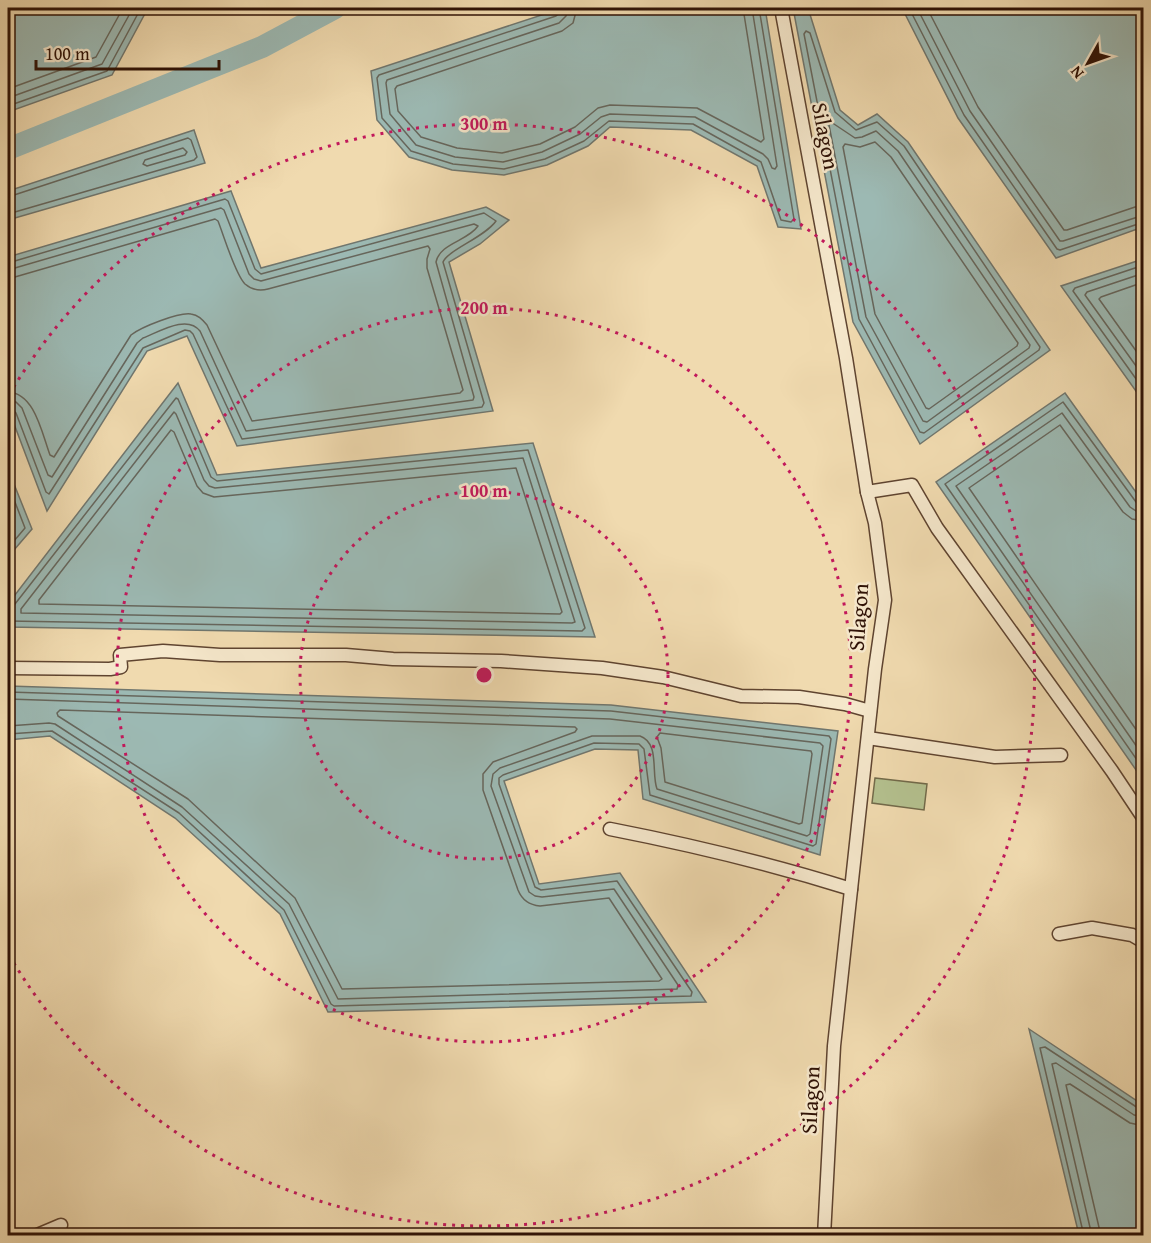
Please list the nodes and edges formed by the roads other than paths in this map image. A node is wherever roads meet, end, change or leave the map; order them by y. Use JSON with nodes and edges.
{"nodes":[{"id":1,"x":781,"y":8,"type":"edge"},
{"id":2,"x":867,"y":492,"type":"junction"},
{"id":3,"x":8,"y":668,"type":"edge"},
{"id":4,"x":870,"y":711,"type":"junction"},
{"id":5,"x":868,"y":738,"type":"junction"},
{"id":6,"x":1061,"y":755,"type":"dead end"},
{"id":7,"x":1143,"y":819,"type":"edge"},
{"id":8,"x":610,"y":829,"type":"dead end"},
{"id":9,"x":851,"y":890,"type":"junction"},
{"id":10,"x":1059,"y":933,"type":"dead end"},
{"id":11,"x":1143,"y":942,"type":"edge"},
{"id":12,"x":61,"y":1225,"type":"dead end"},
{"id":13,"x":35,"y":1236,"type":"edge"},
{"id":14,"x":824,"y":1236,"type":"edge"}],
"edges":[{"from":1,"to":2,"type":"street","name":"Silagon"},
{"from":2,"to":4,"type":"street","name":"Silagon"},
{"from":2,"to":7,"type":"street"},
{"from":3,"to":4,"type":"street"},
{"from":4,"to":5,"type":"street","name":"Silagon"},
{"from":5,"to":6,"type":"street"},
{"from":5,"to":9,"type":"street","name":"Silagon"},
{"from":8,"to":9,"type":"street"},
{"from":9,"to":14,"type":"street","name":"Silagon"},
{"from":10,"to":11,"type":"street"},
{"from":12,"to":13,"type":"street"}]}
